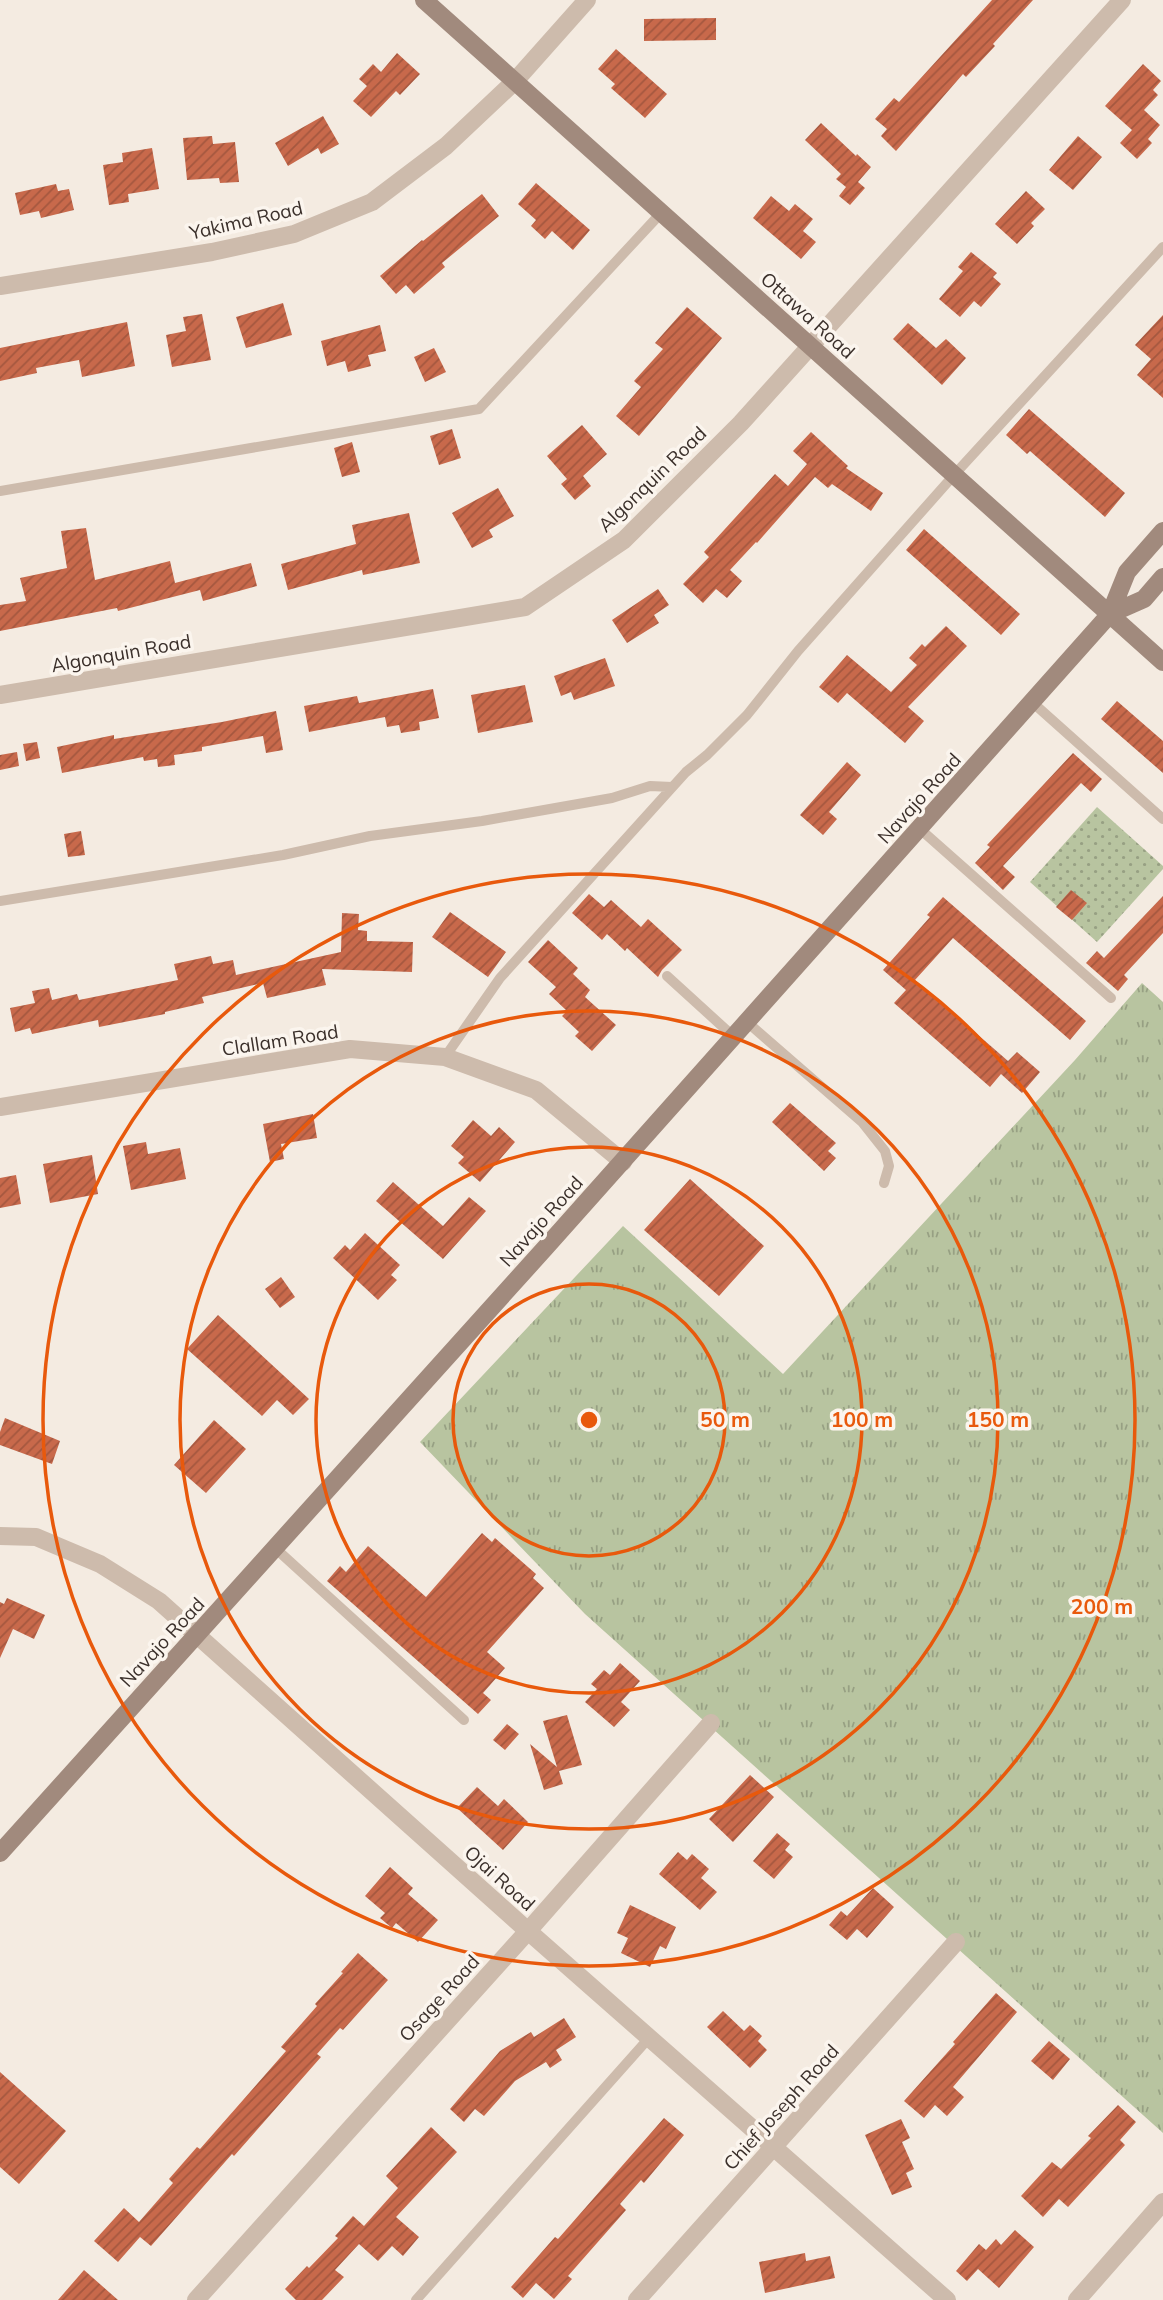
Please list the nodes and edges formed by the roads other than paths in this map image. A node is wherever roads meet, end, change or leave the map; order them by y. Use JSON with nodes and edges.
{"nodes":[{"id":1,"x":424,"y":0,"type":"edge"},
{"id":2,"x":587,"y":0,"type":"edge"},
{"id":3,"x":1122,"y":0,"type":"edge"},
{"id":4,"x":515,"y":81,"type":"junction"},
{"id":5,"x":662,"y":212,"type":"junction"},
{"id":6,"x":1163,"y":247,"type":"edge"},
{"id":7,"x":0,"y":286,"type":"edge"},
{"id":8,"x":811,"y":346,"type":"junction"},
{"id":9,"x":954,"y":475,"type":"junction"},
{"id":10,"x":0,"y":491,"type":"edge"},
{"id":11,"x":1163,"y":531,"type":"edge"},
{"id":12,"x":1163,"y":577,"type":"edge"},
{"id":13,"x":1110,"y":614,"type":"junction"},
{"id":14,"x":1163,"y":662,"type":"edge"},
{"id":15,"x":0,"y":695,"type":"edge"},
{"id":16,"x":1032,"y":702,"type":"junction"},
{"id":17,"x":672,"y":786,"type":"junction"},
{"id":18,"x":1163,"y":819,"type":"edge"},
{"id":19,"x":920,"y":828,"type":"junction"},
{"id":20,"x":0,"y":901,"type":"edge"},
{"id":21,"x":667,"y":976,"type":"dead end"},
{"id":22,"x":1111,"y":998,"type":"dead end"},
{"id":23,"x":747,"y":1022,"type":"junction"},
{"id":24,"x":734,"y":1037,"type":"junction"},
{"id":25,"x":445,"y":1056,"type":"junction"},
{"id":26,"x":0,"y":1107,"type":"edge"},
{"id":27,"x":622,"y":1161,"type":"junction"},
{"id":28,"x":884,"y":1183,"type":"dead end"},
{"id":29,"x":0,"y":1536,"type":"edge"},
{"id":30,"x":275,"y":1548,"type":"junction"},
{"id":31,"x":197,"y":1636,"type":"junction"},
{"id":32,"x":464,"y":1720,"type":"dead end"},
{"id":33,"x":711,"y":1723,"type":"dead end"},
{"id":34,"x":0,"y":1853,"type":"edge"},
{"id":35,"x":528,"y":1931,"type":"junction"},
{"id":36,"x":956,"y":1942,"type":"dead end"},
{"id":37,"x":649,"y":2038,"type":"junction"},
{"id":38,"x":773,"y":2147,"type":"junction"},
{"id":39,"x":1163,"y":2202,"type":"edge"},
{"id":40,"x":196,"y":2300,"type":"edge"},
{"id":41,"x":416,"y":2300,"type":"edge"},
{"id":42,"x":637,"y":2300,"type":"edge"},
{"id":43,"x":947,"y":2300,"type":"edge"},
{"id":44,"x":1077,"y":2300,"type":"edge"}],
"edges":[{"from":1,"to":4,"type":"main road","name":"Ottawa Road"},
{"from":2,"to":4,"type":"street","name":"Yakima Road"},
{"from":3,"to":8,"type":"street","name":"Algonquin Road"},
{"from":4,"to":5,"type":"main road","name":"Ottawa Road"},
{"from":4,"to":7,"type":"street","name":"Yakima Road"},
{"from":5,"to":8,"type":"main road","name":"Ottawa Road"},
{"from":5,"to":10,"type":"lane"},
{"from":6,"to":9,"type":"lane"},
{"from":8,"to":9,"type":"main road","name":"Ottawa Road"},
{"from":8,"to":15,"type":"street","name":"Algonquin Road"},
{"from":9,"to":13,"type":"main road","name":"Ottawa Road"},
{"from":9,"to":17,"type":"lane"},
{"from":11,"to":13,"type":"main road","name":"Navajo Road"},
{"from":12,"to":13,"type":"main road","name":"Navajo Road"},
{"from":13,"to":14,"type":"main road","name":"Ottawa Road"},
{"from":13,"to":16,"type":"main road","name":"Navajo Road"},
{"from":16,"to":18,"type":"lane"},
{"from":16,"to":19,"type":"main road","name":"Navajo Road"},
{"from":17,"to":20,"type":"lane"},
{"from":17,"to":25,"type":"lane"},
{"from":19,"to":22,"type":"lane"},
{"from":19,"to":23,"type":"main road","name":"Navajo Road"},
{"from":21,"to":24,"type":"lane"},
{"from":23,"to":24,"type":"main road","name":"Navajo Road"},
{"from":23,"to":28,"type":"lane"},
{"from":24,"to":27,"type":"main road","name":"Navajo Road"},
{"from":25,"to":26,"type":"street","name":"Clallam Road"},
{"from":25,"to":27,"type":"street","name":"Clallam Road"},
{"from":27,"to":30,"type":"main road","name":"Navajo Road"},
{"from":29,"to":31,"type":"street","name":"Ojai Road"},
{"from":30,"to":31,"type":"main road","name":"Navajo Road"},
{"from":30,"to":32,"type":"lane"},
{"from":31,"to":34,"type":"main road","name":"Navajo Road"},
{"from":31,"to":35,"type":"street","name":"Ojai Road"},
{"from":33,"to":35,"type":"street","name":"Osage Road"},
{"from":35,"to":37,"type":"street","name":"Ojai Road"},
{"from":35,"to":40,"type":"street","name":"Osage Road"},
{"from":36,"to":38,"type":"street","name":"Chief Joseph Road"},
{"from":37,"to":38,"type":"street","name":"Ojai Road"},
{"from":37,"to":41,"type":"lane"},
{"from":38,"to":42,"type":"street","name":"Chief Joseph Road"},
{"from":38,"to":43,"type":"street","name":"Ojai Road"},
{"from":39,"to":44,"type":"street"}]}
